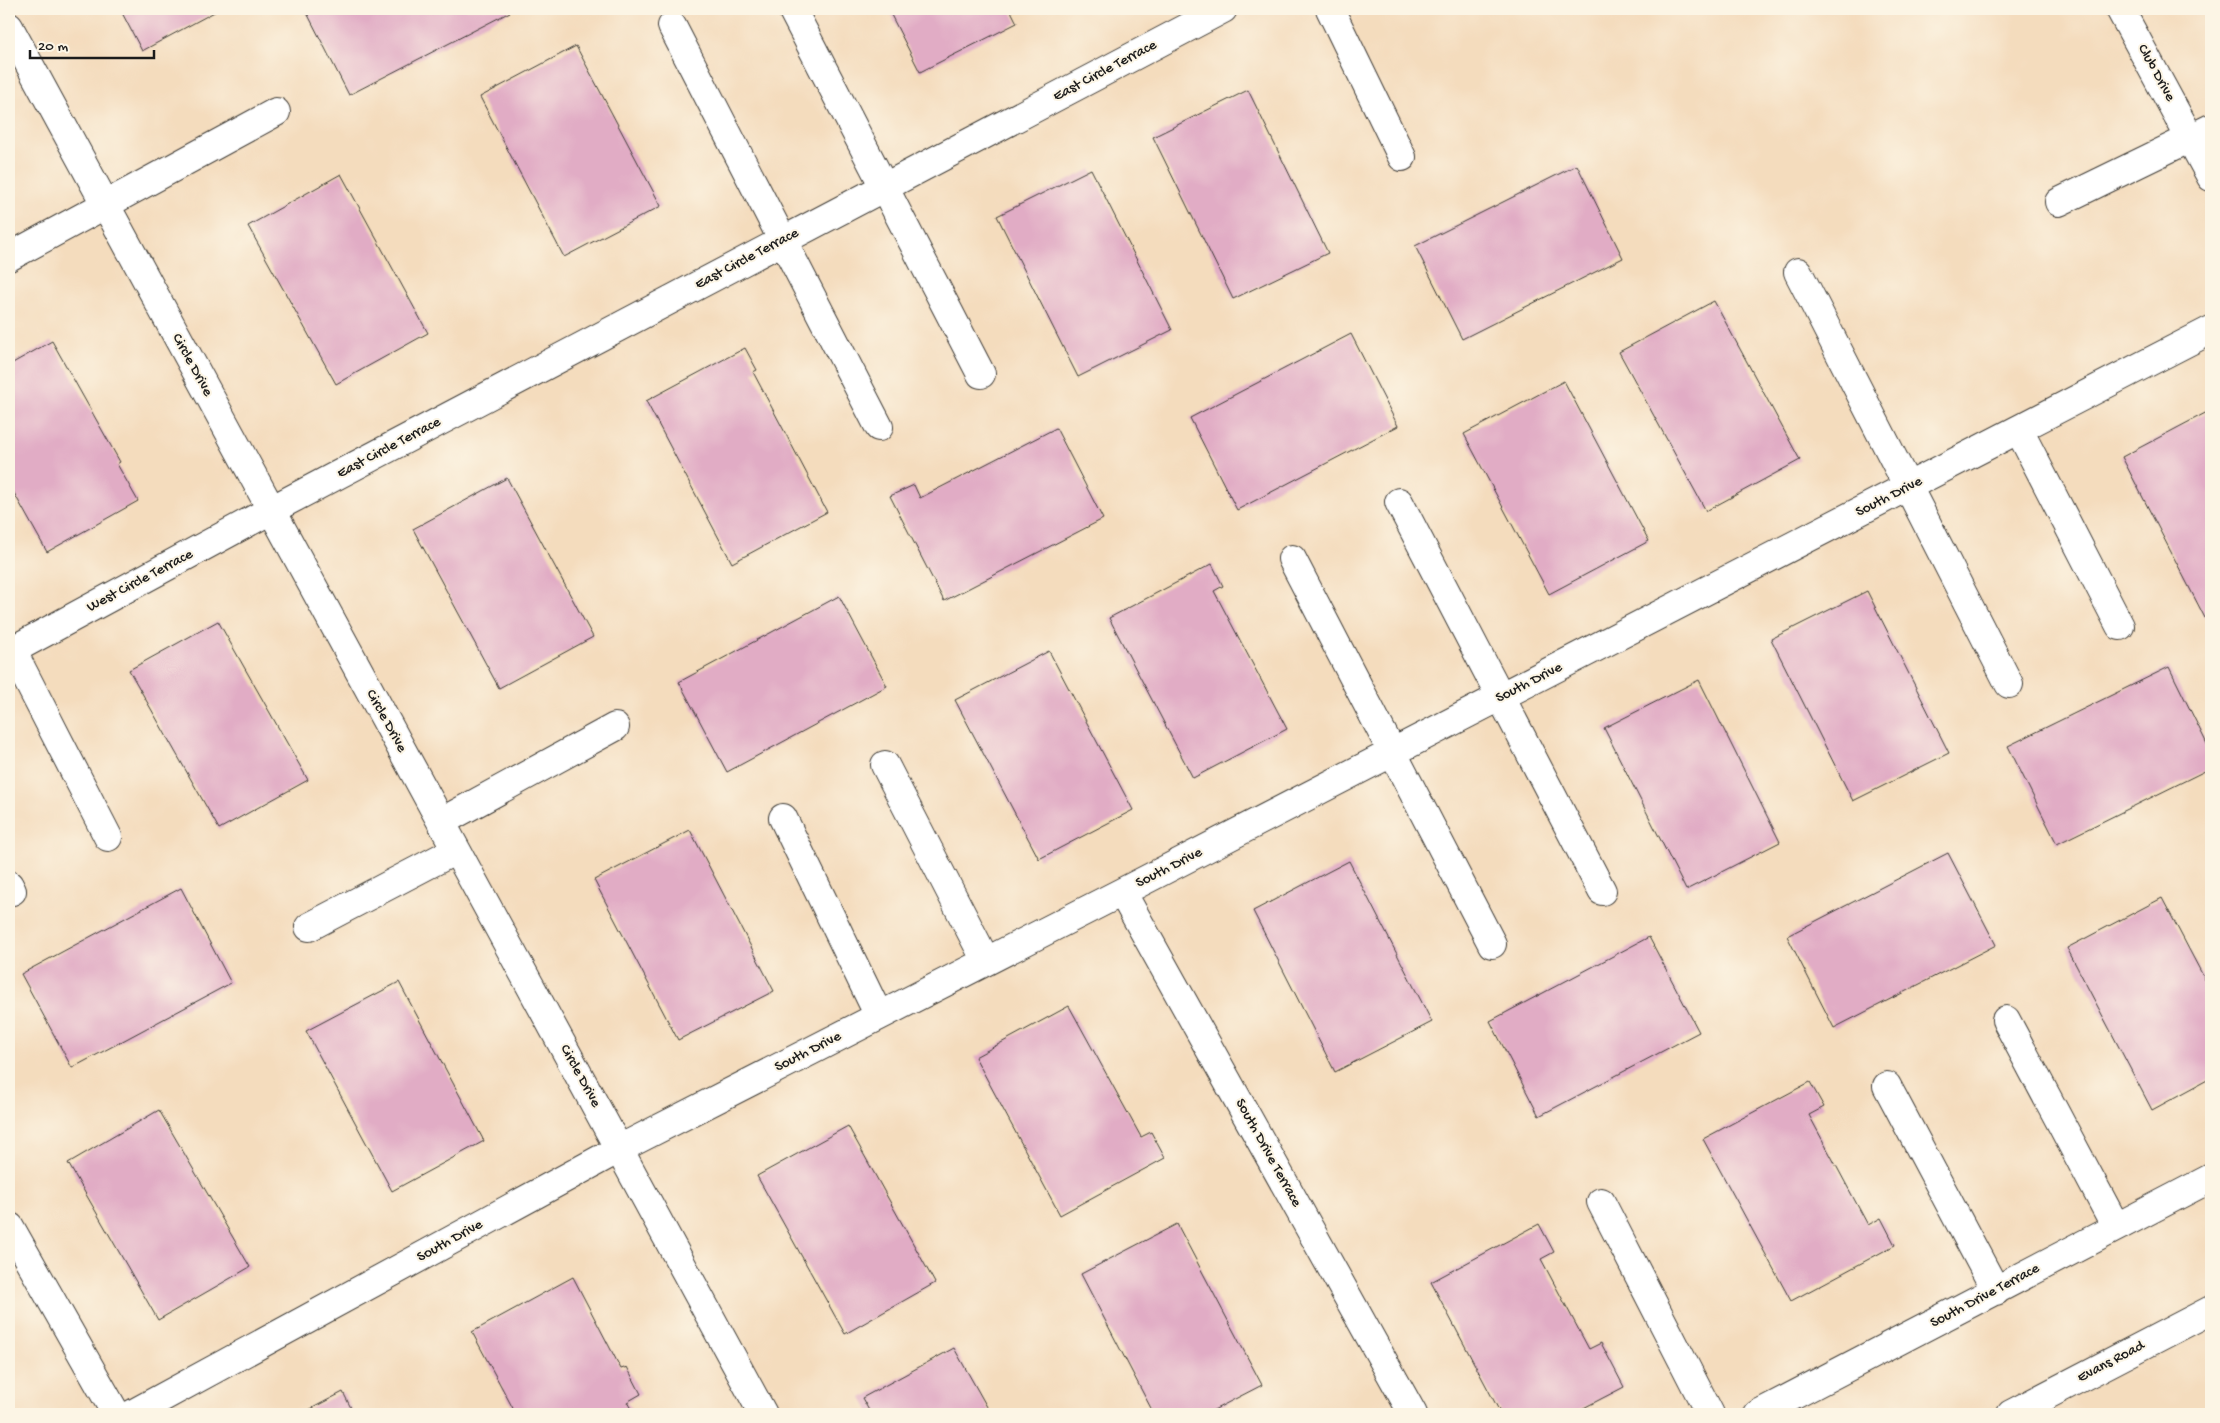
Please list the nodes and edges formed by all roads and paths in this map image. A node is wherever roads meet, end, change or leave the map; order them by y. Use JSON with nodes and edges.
{"nodes":[{"id":1,"x":792,"y":9,"type":"edge"},
{"id":2,"x":1223,"y":9,"type":"edge"},
{"id":3,"x":1330,"y":9,"type":"edge"},
{"id":4,"x":2120,"y":9,"type":"edge"},
{"id":5,"x":672,"y":26,"type":"dead end"},
{"id":6,"x":9,"y":27,"type":"edge"},
{"id":7,"x":276,"y":112,"type":"dead end"},
{"id":8,"x":2201,"y":133,"type":"edge"},
{"id":9,"x":1402,"y":157,"type":"dead end"},
{"id":10,"x":2211,"y":177,"type":"edge"},
{"id":11,"x":884,"y":187,"type":"junction"},
{"id":12,"x":2059,"y":202,"type":"dead end"},
{"id":13,"x":105,"y":205,"type":"junction"},
{"id":14,"x":783,"y":240,"type":"junction"},
{"id":15,"x":9,"y":257,"type":"edge"},
{"id":16,"x":1798,"y":272,"type":"dead end"},
{"id":17,"x":2211,"y":330,"type":"edge"},
{"id":18,"x":981,"y":374,"type":"dead end"},
{"id":19,"x":879,"y":427,"type":"dead end"},
{"id":20,"x":2019,"y":430,"type":"junction"},
{"id":21,"x":1908,"y":487,"type":"junction"},
{"id":22,"x":1399,"y":502,"type":"dead end"},
{"id":23,"x":271,"y":510,"type":"junction"},
{"id":24,"x":1292,"y":559,"type":"dead end"},
{"id":25,"x":2120,"y":626,"type":"dead end"},
{"id":26,"x":10,"y":651,"type":"edge"},
{"id":27,"x":2009,"y":684,"type":"dead end"},
{"id":28,"x":1501,"y":697,"type":"junction"},
{"id":29,"x":615,"y":728,"type":"dead end"},
{"id":30,"x":1393,"y":753,"type":"junction"},
{"id":31,"x":885,"y":765,"type":"dead end"},
{"id":32,"x":783,"y":818,"type":"dead end"},
{"id":33,"x":441,"y":822,"type":"junction"},
{"id":34,"x":108,"y":837,"type":"dead end"},
{"id":35,"x":456,"y":850,"type":"junction"},
{"id":36,"x":1602,"y":891,"type":"dead end"},
{"id":37,"x":1122,"y":892,"type":"junction"},
{"id":38,"x":309,"y":926,"type":"dead end"},
{"id":39,"x":1492,"y":944,"type":"dead end"},
{"id":40,"x":986,"y":962,"type":"junction"},
{"id":41,"x":880,"y":1016,"type":"junction"},
{"id":42,"x":2006,"y":1020,"type":"dead end"},
{"id":43,"x":1887,"y":1086,"type":"dead end"},
{"id":44,"x":619,"y":1149,"type":"junction"},
{"id":45,"x":2211,"y":1178,"type":"edge"},
{"id":46,"x":1601,"y":1202,"type":"dead end"},
{"id":47,"x":10,"y":1227,"type":"edge"},
{"id":48,"x":2116,"y":1227,"type":"junction"},
{"id":49,"x":1996,"y":1291,"type":"junction"},
{"id":50,"x":2211,"y":1310,"type":"edge"},
{"id":51,"x":116,"y":1414,"type":"edge"},
{"id":52,"x":132,"y":1414,"type":"edge"},
{"id":53,"x":763,"y":1414,"type":"edge"},
{"id":54,"x":1413,"y":1414,"type":"edge"},
{"id":55,"x":1710,"y":1414,"type":"edge"},
{"id":56,"x":1758,"y":1414,"type":"edge"},
{"id":57,"x":2011,"y":1414,"type":"edge"}],
"edges":[{"from":1,"to":11,"type":"street"},
{"from":2,"to":11,"type":"street","name":"East Circle Terrace"},
{"from":3,"to":9,"type":"street"},
{"from":4,"to":8,"type":"street","name":"Club Drive"},
{"from":5,"to":14,"type":"street"},
{"from":6,"to":13,"type":"street","name":"Circle Drive"},
{"from":7,"to":13,"type":"street"},
{"from":8,"to":10,"type":"street"},
{"from":8,"to":12,"type":"street"},
{"from":11,"to":14,"type":"street","name":"East Circle Terrace"},
{"from":11,"to":18,"type":"street"},
{"from":13,"to":15,"type":"street"},
{"from":13,"to":23,"type":"street","name":"Circle Drive"},
{"from":14,"to":19,"type":"street"},
{"from":14,"to":23,"type":"street","name":"East Circle Terrace"},
{"from":16,"to":21,"type":"street"},
{"from":17,"to":20,"type":"street","name":"South Drive"},
{"from":20,"to":21,"type":"street","name":"South Drive"},
{"from":20,"to":25,"type":"street"},
{"from":21,"to":27,"type":"street"},
{"from":21,"to":28,"type":"street","name":"South Drive"},
{"from":22,"to":28,"type":"street"},
{"from":23,"to":26,"type":"street","name":"West Circle Terrace"},
{"from":23,"to":33,"type":"street","name":"Circle Drive"},
{"from":24,"to":30,"type":"street"},
{"from":26,"to":34,"type":"street"},
{"from":28,"to":30,"type":"street","name":"South Drive"},
{"from":28,"to":36,"type":"street"},
{"from":29,"to":33,"type":"street"},
{"from":30,"to":37,"type":"street","name":"South Drive"},
{"from":30,"to":39,"type":"street"},
{"from":31,"to":40,"type":"street"},
{"from":32,"to":41,"type":"street"},
{"from":33,"to":35,"type":"street","name":"Circle Drive"},
{"from":35,"to":38,"type":"street"},
{"from":35,"to":44,"type":"street","name":"Circle Drive"},
{"from":37,"to":40,"type":"street","name":"South Drive"},
{"from":37,"to":54,"type":"street","name":"South Drive Terrace"},
{"from":40,"to":41,"type":"street","name":"South Drive"},
{"from":41,"to":44,"type":"street","name":"South Drive"},
{"from":42,"to":48,"type":"street"},
{"from":43,"to":49,"type":"street"},
{"from":44,"to":52,"type":"street","name":"South Drive"},
{"from":44,"to":53,"type":"street","name":"Circle Drive"},
{"from":45,"to":48,"type":"street","name":"South Drive Terrace"},
{"from":46,"to":55,"type":"street"},
{"from":47,"to":51,"type":"street"},
{"from":48,"to":49,"type":"street","name":"South Drive Terrace"},
{"from":49,"to":56,"type":"street","name":"South Drive Terrace"},
{"from":50,"to":57,"type":"street","name":"Evans Road"}]}
